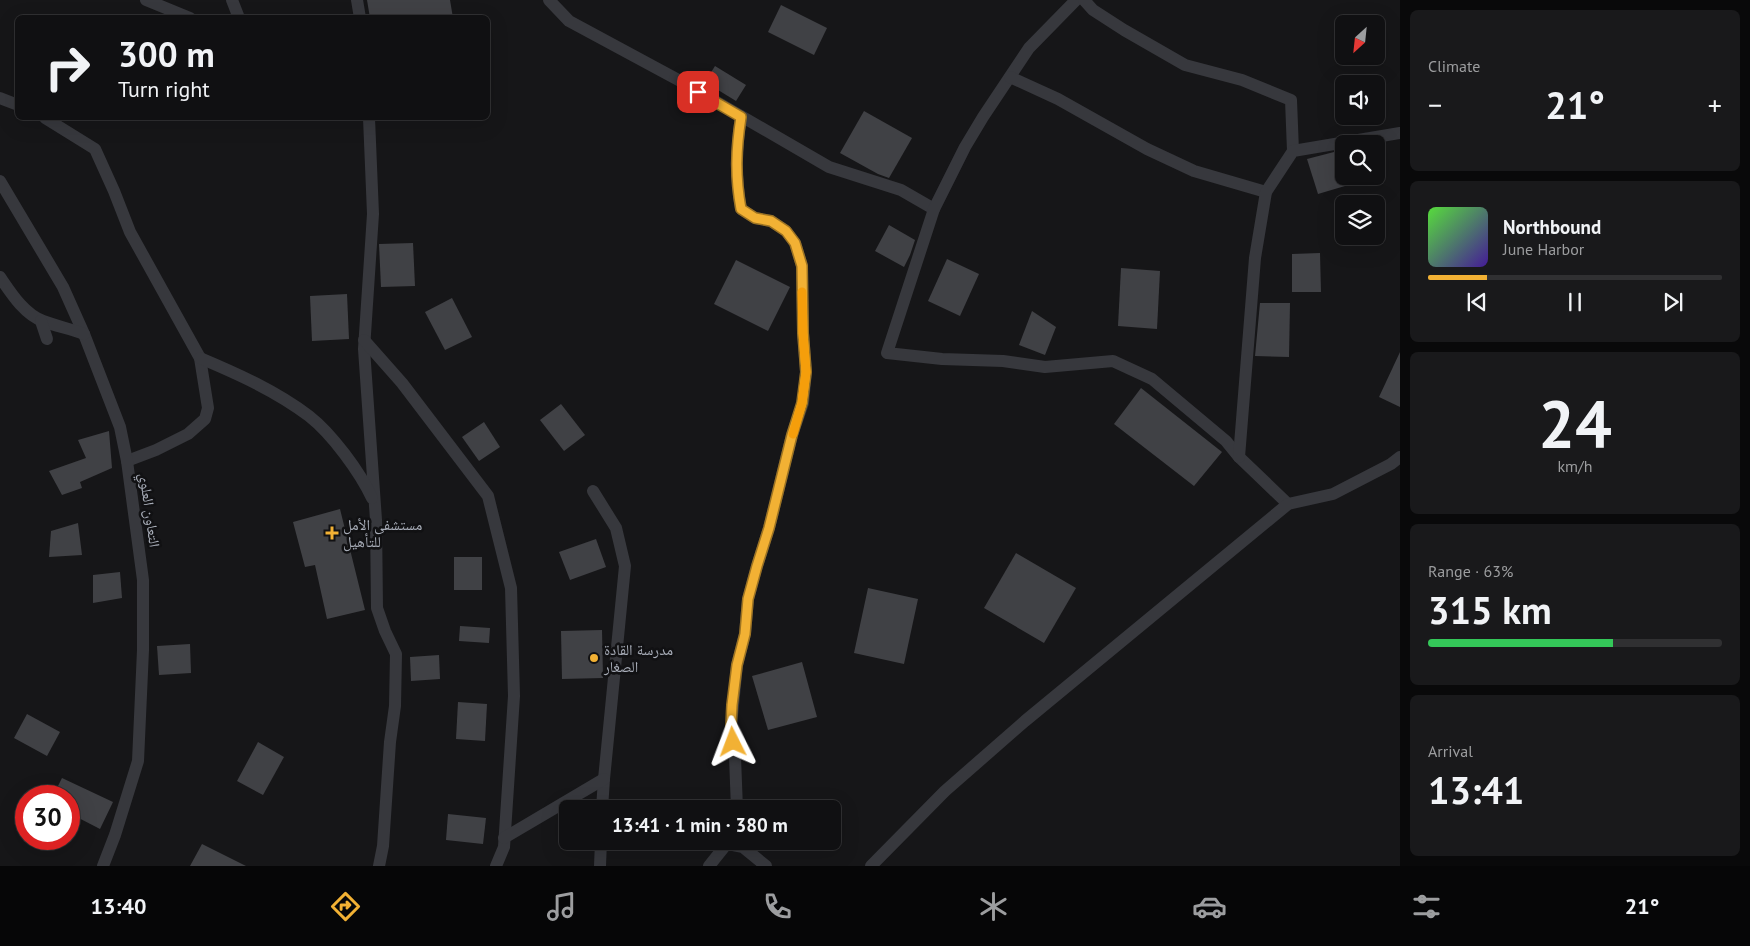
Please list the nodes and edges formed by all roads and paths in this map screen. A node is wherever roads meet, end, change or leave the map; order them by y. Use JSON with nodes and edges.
{"nodes":[{"id":1,"x":146,"y":0,"type":"edge"},
{"id":2,"x":232,"y":0,"type":"edge"},
{"id":3,"x":357,"y":0,"type":"edge"},
{"id":4,"x":549,"y":0,"type":"edge"},
{"id":5,"x":1076,"y":0,"type":"edge"},
{"id":6,"x":1084,"y":0,"type":"edge"},
{"id":7,"x":183,"y":15,"type":"edge"},
{"id":8,"x":238,"y":15,"type":"edge"},
{"id":9,"x":360,"y":15,"type":"edge"},
{"id":10,"x":1010,"y":77,"type":"junction"},
{"id":11,"x":0,"y":98,"type":"edge"},
{"id":12,"x":15,"y":104,"type":"edge"},
{"id":13,"x":741,"y":117,"type":"junction"},
{"id":14,"x":48,"y":120,"type":"edge"},
{"id":15,"x":369,"y":120,"type":"edge"},
{"id":16,"x":1400,"y":133,"type":"edge"},
{"id":17,"x":1293,"y":152,"type":"junction"},
{"id":18,"x":0,"y":181,"type":"edge"},
{"id":19,"x":1266,"y":192,"type":"junction"},
{"id":20,"x":934,"y":209,"type":"junction"},
{"id":21,"x":0,"y":277,"type":"edge"},
{"id":22,"x":42,"y":321,"type":"junction"},
{"id":23,"x":84,"y":334,"type":"junction"},
{"id":24,"x":48,"y":340,"type":"dead end"},
{"id":25,"x":364,"y":340,"type":"junction"},
{"id":26,"x":200,"y":358,"type":"junction"},
{"id":27,"x":1240,"y":457,"type":"junction"},
{"id":28,"x":1400,"y":457,"type":"edge"},
{"id":29,"x":127,"y":461,"type":"junction"},
{"id":30,"x":593,"y":491,"type":"dead end"},
{"id":31,"x":1288,"y":504,"type":"junction"},
{"id":32,"x":375,"y":505,"type":"junction"},
{"id":33,"x":604,"y":779,"type":"junction"},
{"id":34,"x":603,"y":800,"type":"edge"},
{"id":35,"x":737,"y":800,"type":"edge"},
{"id":36,"x":504,"y":838,"type":"junction"},
{"id":37,"x":601,"y":850,"type":"edge"},
{"id":38,"x":722,"y":850,"type":"edge"},
{"id":39,"x":747,"y":850,"type":"edge"},
{"id":40,"x":103,"y":866,"type":"edge"},
{"id":41,"x":379,"y":866,"type":"edge"},
{"id":42,"x":496,"y":866,"type":"edge"},
{"id":43,"x":600,"y":866,"type":"edge"},
{"id":44,"x":709,"y":866,"type":"edge"},
{"id":45,"x":766,"y":866,"type":"edge"},
{"id":46,"x":871,"y":866,"type":"edge"}],
"edges":[{"from":1,"to":7,"type":"street"},
{"from":2,"to":8,"type":"street"},
{"from":3,"to":9,"type":"street"},
{"from":4,"to":13,"type":"street"},
{"from":5,"to":10,"type":"street"},
{"from":6,"to":17,"type":"street"},
{"from":10,"to":19,"type":"street"},
{"from":10,"to":20,"type":"street"},
{"from":11,"to":12,"type":"street"},
{"from":13,"to":20,"type":"street"},
{"from":13,"to":35,"type":"street"},
{"from":14,"to":26,"type":"street"},
{"from":15,"to":25,"type":"street"},
{"from":16,"to":17,"type":"street"},
{"from":17,"to":19,"type":"street"},
{"from":18,"to":23,"type":"street","name":"التعاون العلوي"},
{"from":19,"to":27,"type":"street"},
{"from":20,"to":27,"type":"street"},
{"from":21,"to":22,"type":"street"},
{"from":22,"to":23,"type":"street"},
{"from":22,"to":24,"type":"street"},
{"from":23,"to":29,"type":"street","name":"التعاون العلوي"},
{"from":25,"to":32,"type":"street"},
{"from":25,"to":36,"type":"street"},
{"from":26,"to":29,"type":"street"},
{"from":26,"to":32,"type":"street"},
{"from":27,"to":31,"type":"street"},
{"from":28,"to":31,"type":"street"},
{"from":29,"to":40,"type":"street","name":"التعاون العلوي"},
{"from":30,"to":33,"type":"street"},
{"from":31,"to":46,"type":"street"},
{"from":32,"to":41,"type":"street"},
{"from":33,"to":34,"type":"street"},
{"from":33,"to":36,"type":"street"},
{"from":36,"to":42,"type":"street"},
{"from":37,"to":43,"type":"street"},
{"from":38,"to":44,"type":"street"},
{"from":39,"to":45,"type":"street"}]}
